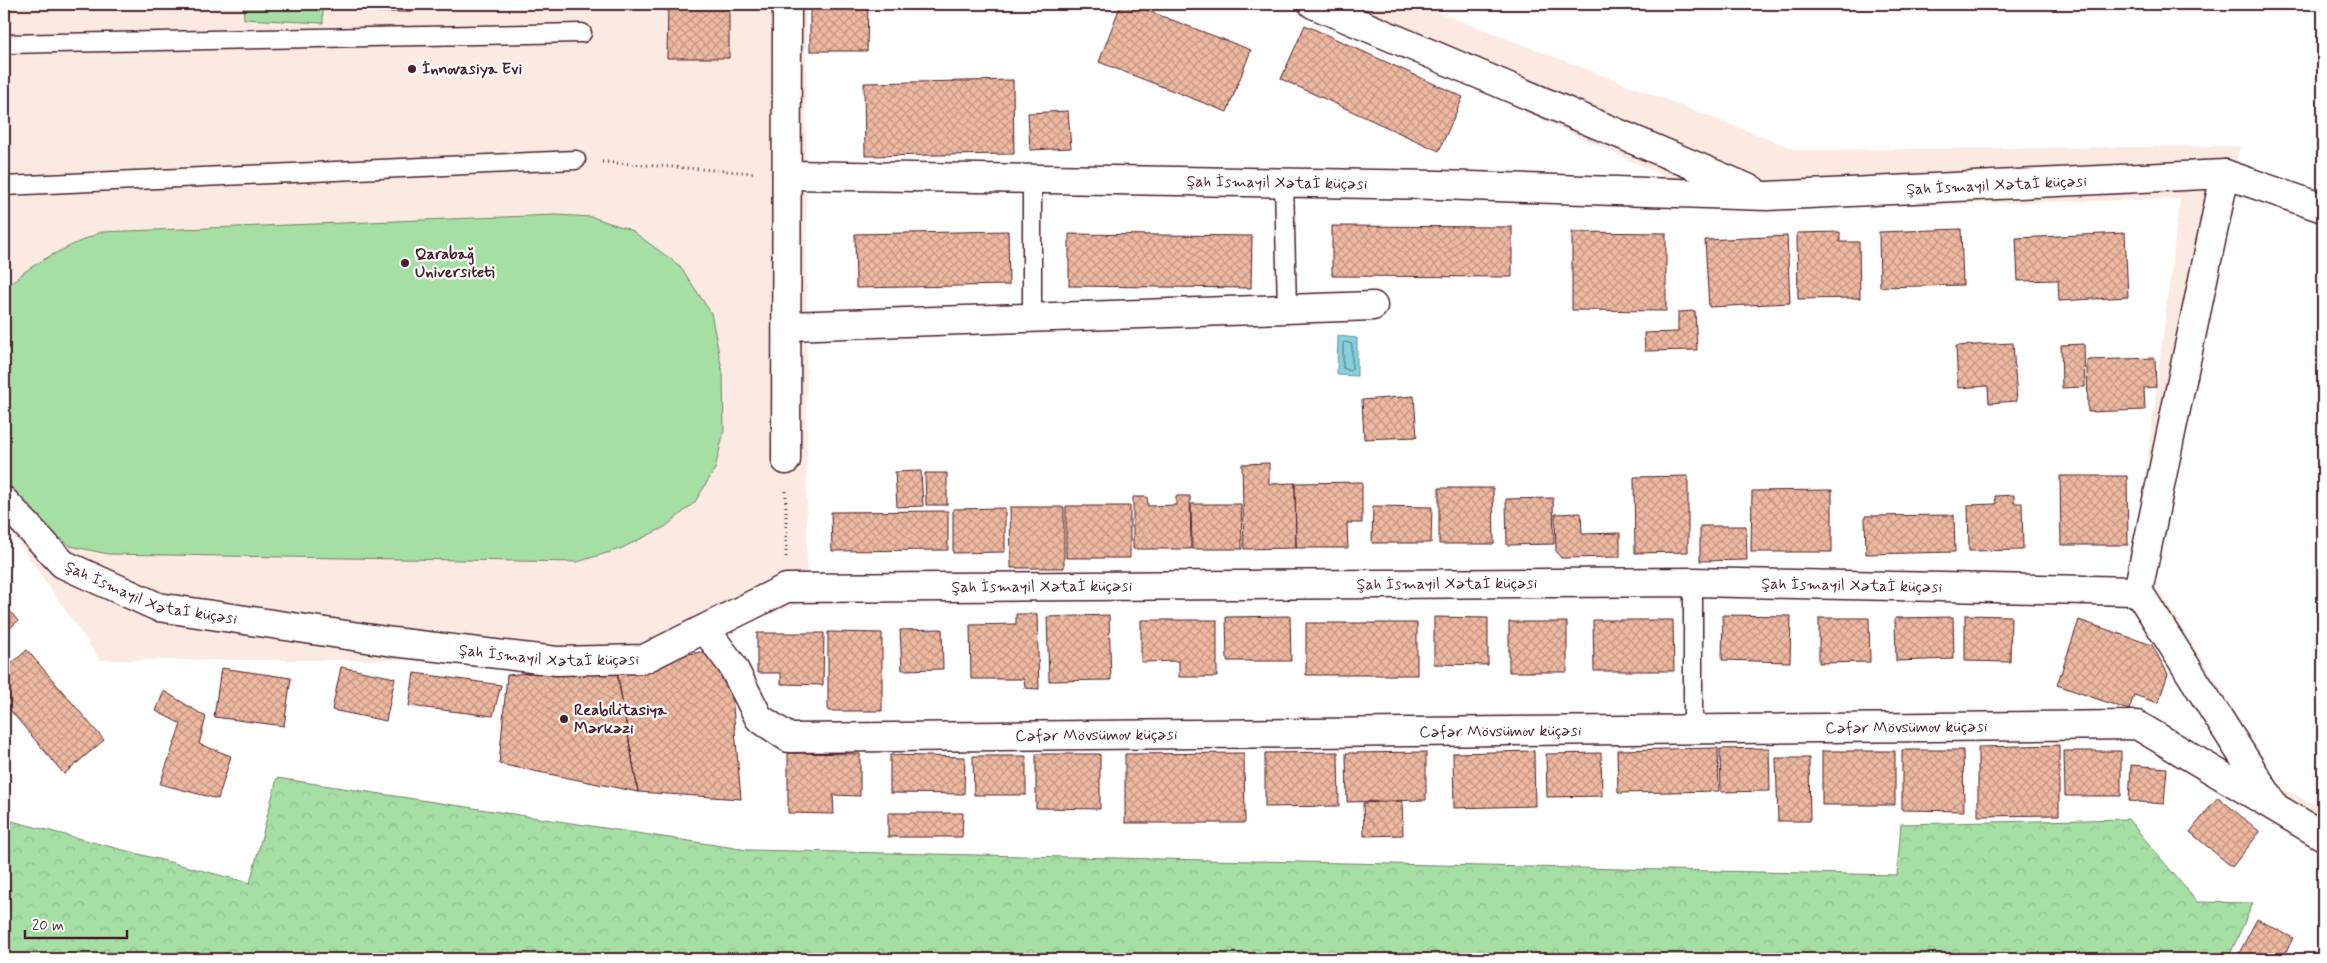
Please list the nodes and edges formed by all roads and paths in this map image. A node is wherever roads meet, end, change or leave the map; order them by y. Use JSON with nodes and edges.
{"nodes":[{"id":1,"x":788,"y":4,"type":"edge"},
{"id":2,"x":1313,"y":4,"type":"edge"},
{"id":3,"x":582,"y":33,"type":"dead end"},
{"id":4,"x":4,"y":44,"type":"edge"},
{"id":5,"x":576,"y":160,"type":"joint"},
{"id":6,"x":2225,"y":174,"type":"junction"},
{"id":7,"x":787,"y":175,"type":"junction"},
{"id":8,"x":1032,"y":178,"type":"junction"},
{"id":9,"x":1284,"y":182,"type":"junction"},
{"id":10,"x":4,"y":186,"type":"edge"},
{"id":11,"x":1767,"y":196,"type":"junction"},
{"id":12,"x":2323,"y":208,"type":"edge"},
{"id":13,"x":1373,"y":306,"type":"dead end"},
{"id":14,"x":1287,"y":309,"type":"junction"},
{"id":15,"x":1032,"y":317,"type":"junction"},
{"id":16,"x":787,"y":326,"type":"junction"},
{"id":17,"x":786,"y":460,"type":"joint"},
{"id":18,"x":4,"y":500,"type":"edge"},
{"id":19,"x":1693,"y":582,"type":"junction"},
{"id":20,"x":786,"y":588,"type":"junction"},
{"id":21,"x":2138,"y":591,"type":"junction"},
{"id":22,"x":705,"y":629,"type":"junction"},
{"id":23,"x":1693,"y":729,"type":"junction"},
{"id":24,"x":2274,"y":806,"type":"junction"},
{"id":25,"x":2323,"y":836,"type":"edge"},
{"id":26,"x":2323,"y":944,"type":"edge"},
{"id":27,"x":2315,"y":959,"type":"edge"}],
"edges":[{"from":1,"to":7,"type":"street"},
{"from":2,"to":11,"type":"street","name":"Şah İsmayil Xətaİ küçəsi"},
{"from":3,"to":4,"type":"lane"},
{"from":5,"to":7,"type":"path"},
{"from":5,"to":10,"type":"lane"},
{"from":6,"to":11,"type":"street","name":"Şah İsmayil Xətaİ küçəsi"},
{"from":6,"to":12,"type":"street","name":"Şah İsmayil Xətaİ küçəsi"},
{"from":6,"to":21,"type":"street"},
{"from":7,"to":8,"type":"street","name":"Şah İsmayil Xətaİ küçəsi"},
{"from":7,"to":16,"type":"street"},
{"from":8,"to":9,"type":"street","name":"Şah İsmayil Xətaİ küçəsi"},
{"from":8,"to":15,"type":"lane"},
{"from":9,"to":11,"type":"street","name":"Şah İsmayil Xətaİ küçəsi"},
{"from":9,"to":14,"type":"lane"},
{"from":13,"to":14,"type":"street"},
{"from":14,"to":15,"type":"street"},
{"from":15,"to":16,"type":"street"},
{"from":16,"to":17,"type":"street"},
{"from":17,"to":20,"type":"path"},
{"from":18,"to":22,"type":"street","name":"Şah İsmayil Xətaİ küçəsi"},
{"from":19,"to":20,"type":"street","name":"Şah İsmayil Xətaİ küçəsi"},
{"from":19,"to":21,"type":"street","name":"Şah İsmayil Xətaİ küçəsi"},
{"from":19,"to":23,"type":"lane"},
{"from":20,"to":22,"type":"street","name":"Şah İsmayil Xətaİ küçəsi"},
{"from":21,"to":24,"type":"street"},
{"from":22,"to":23,"type":"street","name":"Cəfər Mövsümov küçəsi"},
{"from":23,"to":24,"type":"street","name":"Cəfər Mövsümov küçəsi"},
{"from":24,"to":25,"type":"street","name":"Cəfər Mövsümov küçəsi"},
{"from":26,"to":27,"type":"path"}]}
